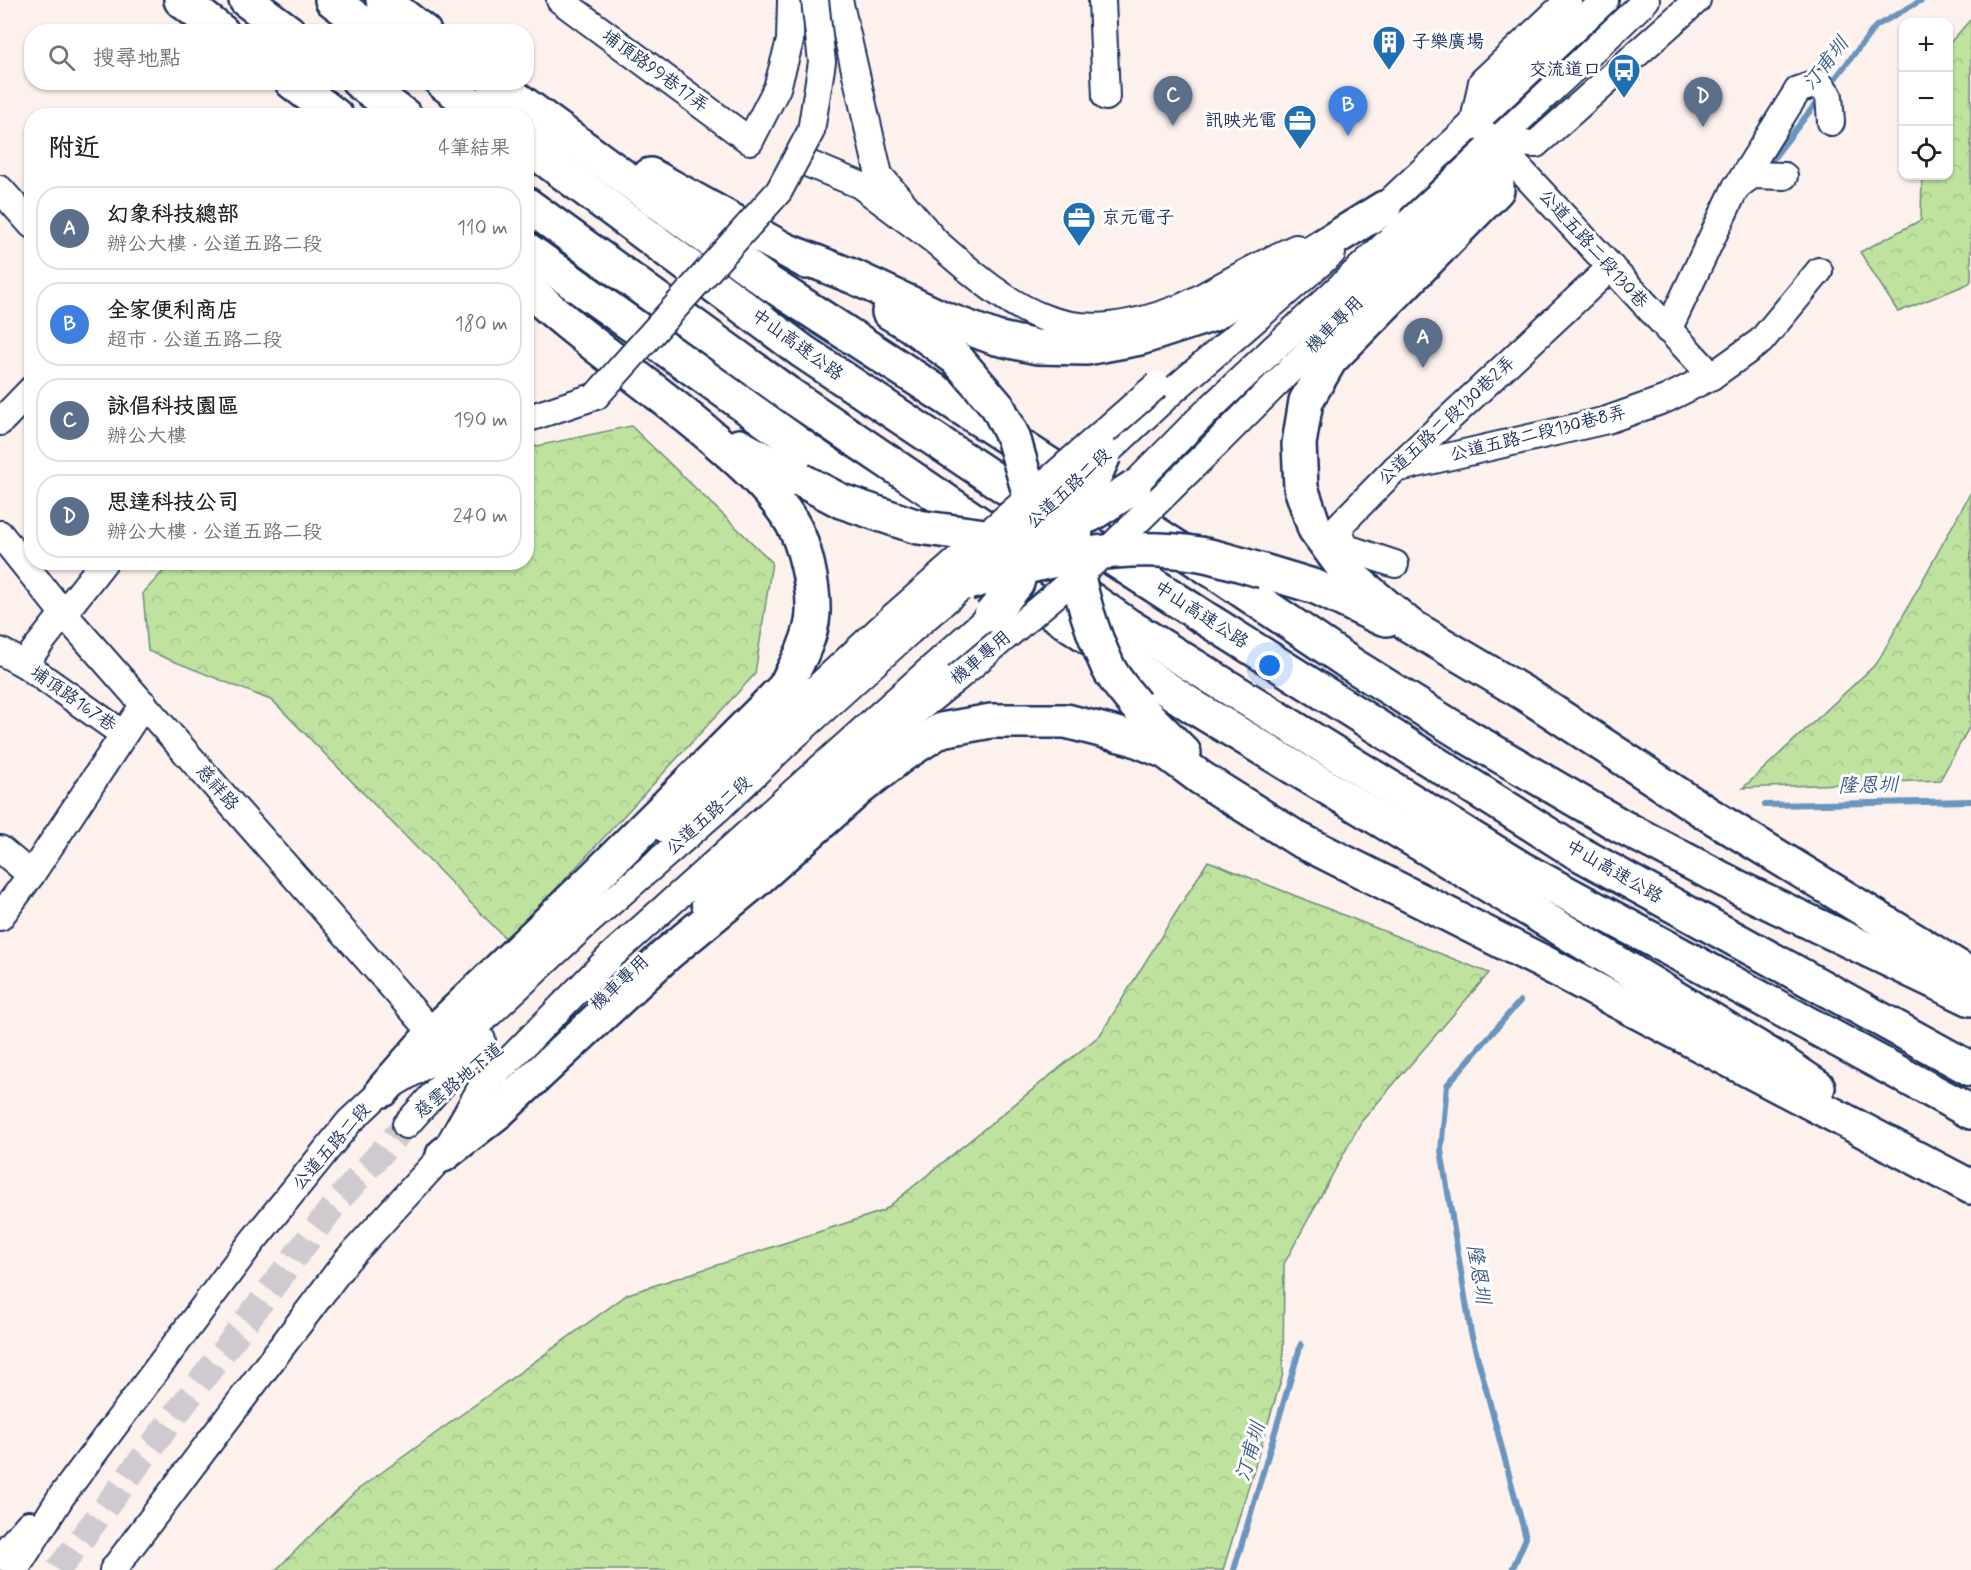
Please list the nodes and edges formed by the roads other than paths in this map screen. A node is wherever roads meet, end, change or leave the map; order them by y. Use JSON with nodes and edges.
{"nodes":[{"id":1,"x":181,"y":0,"type":"edge"},
{"id":2,"x":246,"y":0,"type":"edge"},
{"id":3,"x":332,"y":0,"type":"edge"},
{"id":4,"x":383,"y":0,"type":"edge"},
{"id":5,"x":560,"y":0,"type":"edge"},
{"id":6,"x":790,"y":0,"type":"edge"},
{"id":7,"x":815,"y":0,"type":"edge"},
{"id":8,"x":839,"y":0,"type":"edge"},
{"id":9,"x":1102,"y":0,"type":"edge"},
{"id":10,"x":1569,"y":0,"type":"edge"},
{"id":11,"x":1605,"y":0,"type":"edge"},
{"id":12,"x":1646,"y":0,"type":"edge"},
{"id":13,"x":1697,"y":0,"type":"edge"},
{"id":14,"x":212,"y":24,"type":"edge"},
{"id":15,"x":278,"y":24,"type":"edge"},
{"id":16,"x":364,"y":24,"type":"edge"},
{"id":17,"x":414,"y":24,"type":"edge"},
{"id":18,"x":302,"y":90,"type":"edge"},
{"id":19,"x":370,"y":90,"type":"edge"},
{"id":20,"x":453,"y":90,"type":"edge"},
{"id":21,"x":505,"y":90,"type":"edge"},
{"id":22,"x":515,"y":90,"type":"edge"},
{"id":23,"x":1106,"y":97,"type":"dead end"},
{"id":24,"x":326,"y":108,"type":"edge"},
{"id":25,"x":394,"y":108,"type":"edge"},
{"id":26,"x":476,"y":108,"type":"edge"},
{"id":27,"x":530,"y":108,"type":"edge"},
{"id":28,"x":534,"y":111,"type":"edge"},
{"id":29,"x":1831,"y":122,"type":"dead end"},
{"id":30,"x":1485,"y":132,"type":"junction"},
{"id":31,"x":534,"y":151,"type":"edge"},
{"id":32,"x":796,"y":159,"type":"junction"},
{"id":33,"x":1784,"y":176,"type":"dead end"},
{"id":34,"x":1736,"y":187,"type":"junction"},
{"id":35,"x":0,"y":189,"type":"edge"},
{"id":36,"x":1384,"y":208,"type":"junction"},
{"id":37,"x":534,"y":210,"type":"edge"},
{"id":38,"x":24,"y":216,"type":"edge"},
{"id":39,"x":935,"y":241,"type":"junction"},
{"id":40,"x":788,"y":251,"type":"junction"},
{"id":41,"x":534,"y":255,"type":"edge"},
{"id":42,"x":1611,"y":267,"type":"junction"},
{"id":43,"x":1819,"y":271,"type":"dead end"},
{"id":44,"x":534,"y":294,"type":"edge"},
{"id":45,"x":1668,"y":330,"type":"junction"},
{"id":46,"x":1712,"y":376,"type":"junction"},
{"id":47,"x":1163,"y":390,"type":"junction"},
{"id":48,"x":24,"y":397,"type":"edge"},
{"id":49,"x":534,"y":416,"type":"edge"},
{"id":50,"x":693,"y":421,"type":"junction"},
{"id":51,"x":0,"y":422,"type":"edge"},
{"id":52,"x":1104,"y":455,"type":"junction"},
{"id":53,"x":1395,"y":469,"type":"junction"},
{"id":54,"x":1134,"y":487,"type":"joint"},
{"id":55,"x":0,"y":534,"type":"edge"},
{"id":56,"x":1049,"y":542,"type":"junction"},
{"id":57,"x":24,"y":564,"type":"edge"},
{"id":58,"x":1395,"y":564,"type":"dead end"},
{"id":59,"x":29,"y":570,"type":"edge"},
{"id":60,"x":98,"y":570,"type":"edge"},
{"id":61,"x":968,"y":583,"type":"joint"},
{"id":62,"x":63,"y":613,"type":"junction"},
{"id":63,"x":992,"y":615,"type":"joint"},
{"id":64,"x":902,"y":623,"type":"junction"},
{"id":65,"x":1409,"y":625,"type":"junction"},
{"id":66,"x":0,"y":651,"type":"edge"},
{"id":67,"x":24,"y":664,"type":"junction"},
{"id":68,"x":949,"y":669,"type":"junction"},
{"id":69,"x":144,"y":704,"type":"junction"},
{"id":70,"x":123,"y":734,"type":"junction"},
{"id":71,"x":1298,"y":839,"type":"junction"},
{"id":72,"x":0,"y":849,"type":"edge"},
{"id":73,"x":31,"y":875,"type":"junction"},
{"id":74,"x":0,"y":917,"type":"edge"},
{"id":75,"x":586,"y":924,"type":"junction"},
{"id":76,"x":610,"y":957,"type":"junction"},
{"id":77,"x":1971,"y":975,"type":"edge"},
{"id":78,"x":1971,"y":999,"type":"edge"},
{"id":79,"x":436,"y":1036,"type":"junction"},
{"id":80,"x":1971,"y":1069,"type":"edge"},
{"id":81,"x":383,"y":1090,"type":"junction"},
{"id":82,"x":1971,"y":1112,"type":"edge"},
{"id":83,"x":443,"y":1155,"type":"junction"},
{"id":84,"x":1962,"y":1183,"type":"edge"},
{"id":85,"x":61,"y":1497,"type":"junction"},
{"id":86,"x":0,"y":1557,"type":"edge"},
{"id":87,"x":118,"y":1565,"type":"edge"},
{"id":88,"x":15,"y":1570,"type":"edge"}],
"edges":[{"from":1,"to":14,"type":"highway"},
{"from":2,"to":15,"type":"highway"},
{"from":3,"to":16,"type":"highway"},
{"from":4,"to":17,"type":"highway"},
{"from":5,"to":6,"type":"street","name":"埔頂路99巷17弄"},
{"from":7,"to":32,"type":"street","bridge":true},
{"from":8,"to":39,"type":"street"},
{"from":9,"to":23,"type":"street"},
{"from":10,"to":30,"type":"street"},
{"from":11,"to":30,"type":"street"},
{"from":12,"to":30,"type":"street"},
{"from":13,"to":30,"type":"street"},
{"from":18,"to":24,"type":"highway"},
{"from":19,"to":25,"type":"highway"},
{"from":20,"to":26,"type":"highway"},
{"from":21,"to":27,"type":"highway"},
{"from":22,"to":40,"type":"highway"},
{"from":28,"to":78,"type":"highway"},
{"from":29,"to":34,"type":"street"},
{"from":30,"to":36,"type":"street"},
{"from":30,"to":42,"type":"street","name":"公道五路二段130巷"},
{"from":30,"to":54,"type":"street","bridge":true},
{"from":30,"to":56,"type":"street","name":"機車專用","bridge":true},
{"from":30,"to":65,"type":"highway"},
{"from":31,"to":80,"type":"highway","name":"中山高速公路"},
{"from":32,"to":39,"type":"street"},
{"from":32,"to":49,"type":"street","bridge":true},
{"from":33,"to":34,"type":"street"},
{"from":34,"to":45,"type":"street"},
{"from":35,"to":38,"type":"street"},
{"from":36,"to":39,"type":"street"},
{"from":36,"to":40,"type":"highway"},
{"from":36,"to":47,"type":"street","name":"機車專用"},
{"from":37,"to":82,"type":"highway"},
{"from":40,"to":56,"type":"highway","bridge":true},
{"from":41,"to":84,"type":"highway"},
{"from":42,"to":45,"type":"street","name":"公道五路二段130巷"},
{"from":42,"to":53,"type":"street","name":"公道五路二段130巷2弄"},
{"from":43,"to":46,"type":"street","name":"公道五路二段130巷8弄"},
{"from":44,"to":50,"type":"highway"},
{"from":45,"to":46,"type":"street","name":"公道五路二段130巷"},
{"from":46,"to":53,"type":"street","name":"公道五路二段130巷8弄"},
{"from":47,"to":52,"type":"street","name":"公道五路二段"},
{"from":47,"to":56,"type":"street","name":"機車專用","bridge":true},
{"from":48,"to":51,"type":"street"},
{"from":50,"to":56,"type":"highway","bridge":true},
{"from":50,"to":79,"type":"highway"},
{"from":52,"to":56,"type":"highway","bridge":true},
{"from":52,"to":56,"type":"street","name":"公道五路二段","bridge":true},
{"from":53,"to":58,"type":"street","name":"公道五路二段130巷2弄"},
{"from":54,"to":56,"type":"highway","bridge":true},
{"from":55,"to":57,"type":"street","name":"慈祥路"},
{"from":56,"to":61,"type":"highway","bridge":true},
{"from":56,"to":63,"type":"highway","bridge":true},
{"from":56,"to":64,"type":"street","name":"機車專用","bridge":true},
{"from":56,"to":65,"type":"highway","bridge":true},
{"from":56,"to":68,"type":"street","name":"機車專用","bridge":true},
{"from":56,"to":71,"type":"highway","bridge":true},
{"from":59,"to":62,"type":"street","name":"慈祥路"},
{"from":60,"to":62,"type":"street","name":"埔頂路167巷"},
{"from":61,"to":64,"type":"street","name":"公道五路二段","bridge":true},
{"from":62,"to":67,"type":"street","name":"埔頂路167巷"},
{"from":62,"to":69,"type":"street","name":"慈祥路"},
{"from":63,"to":68,"type":"street"},
{"from":64,"to":75,"type":"street","name":"公道五路二段"},
{"from":64,"to":79,"type":"street","name":"機車專用"},
{"from":65,"to":77,"type":"highway"},
{"from":66,"to":67,"type":"street","name":"埔頂路167巷"},
{"from":67,"to":70,"type":"street","name":"埔頂路167巷"},
{"from":68,"to":76,"type":"street"},
{"from":68,"to":83,"type":"street","name":"機車專用"},
{"from":69,"to":70,"type":"street"},
{"from":69,"to":79,"type":"street","name":"慈祥路"},
{"from":70,"to":73,"type":"street"},
{"from":71,"to":83,"type":"highway"},
{"from":71,"to":84,"type":"highway"},
{"from":72,"to":73,"type":"street"},
{"from":73,"to":74,"type":"street"},
{"from":75,"to":76,"type":"street","name":"慈雲路地下道"},
{"from":75,"to":81,"type":"street","name":"公道五路二段"},
{"from":76,"to":83,"type":"street"},
{"from":79,"to":81,"type":"highway"},
{"from":81,"to":85,"type":"street","name":"公道五路二段"},
{"from":83,"to":87,"type":"street"},
{"from":85,"to":86,"type":"street"},
{"from":85,"to":88,"type":"street","name":"公道五路二段"}]}
